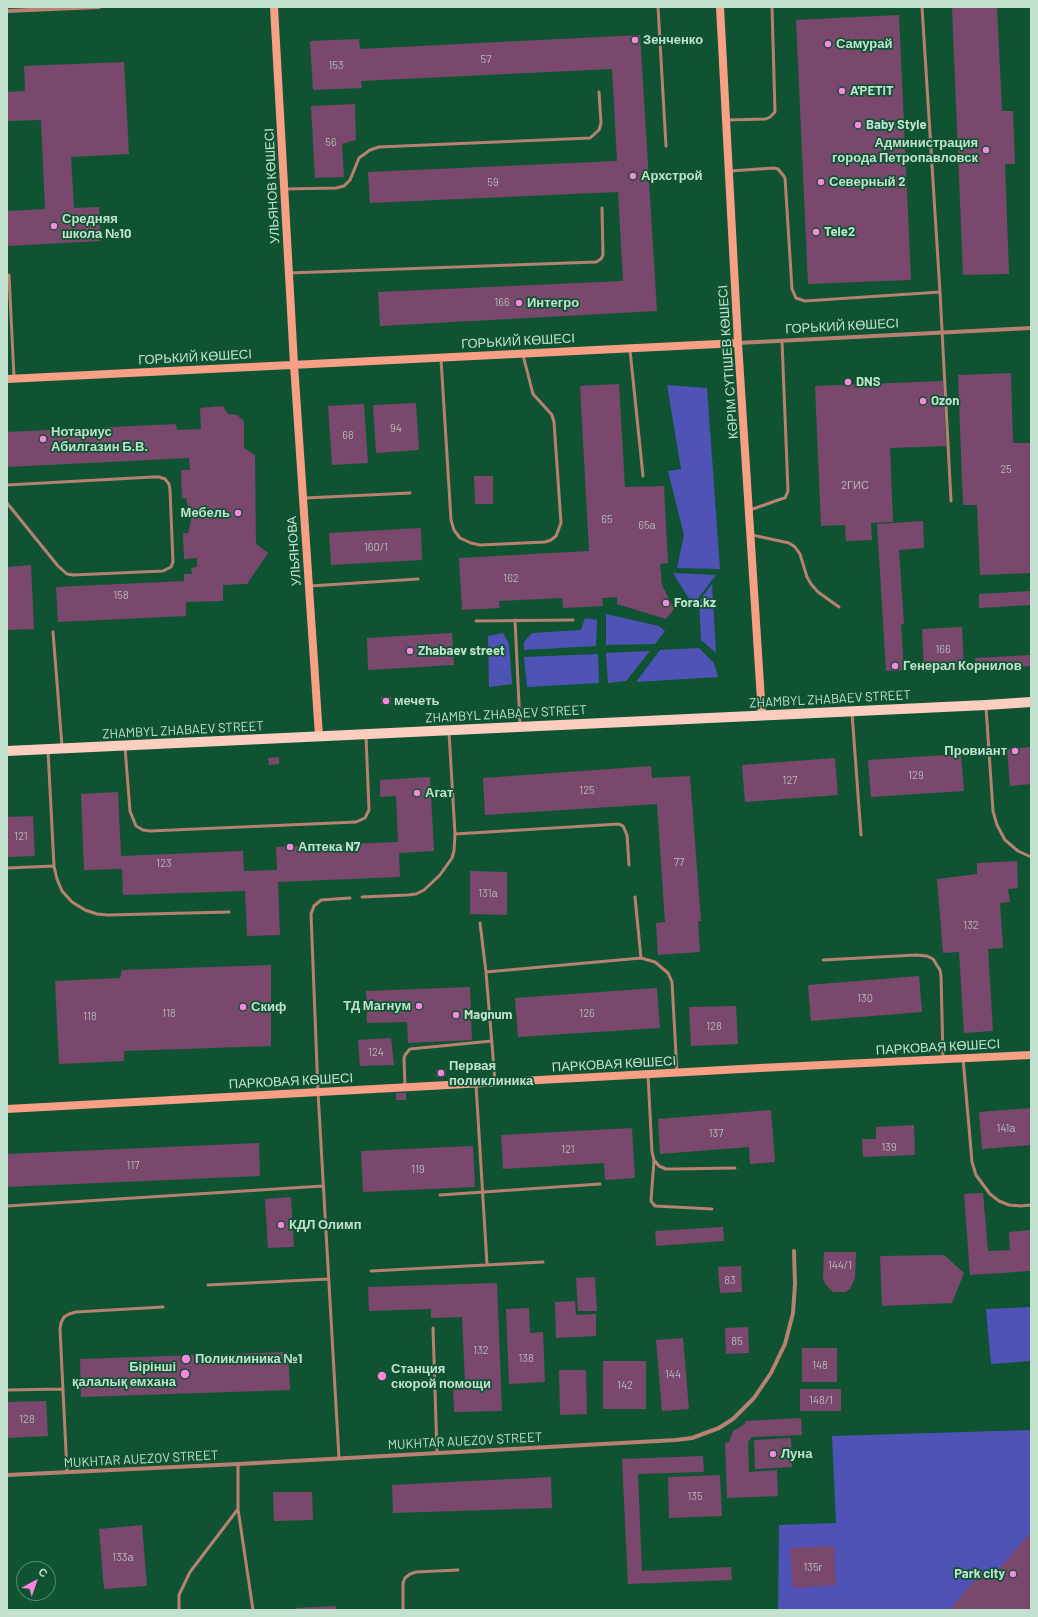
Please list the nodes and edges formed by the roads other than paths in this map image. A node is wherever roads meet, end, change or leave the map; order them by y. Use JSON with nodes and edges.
{"nodes":[{"id":1,"x":100,"y":7,"type":"edge"},
{"id":2,"x":274,"y":7,"type":"edge"},
{"id":3,"x":658,"y":7,"type":"edge"},
{"id":4,"x":720,"y":7,"type":"edge"},
{"id":5,"x":772,"y":7,"type":"edge"},
{"id":6,"x":922,"y":7,"type":"edge"},
{"id":7,"x":7,"y":11,"type":"edge"},
{"id":8,"x":599,"y":92,"type":"dead end"},
{"id":9,"x":725,"y":120,"type":"junction"},
{"id":10,"x":666,"y":146,"type":"dead end"},
{"id":11,"x":728,"y":171,"type":"junction"},
{"id":12,"x":284,"y":189,"type":"junction"},
{"id":13,"x":602,"y":208,"type":"dead end"},
{"id":14,"x":289,"y":273,"type":"junction"},
{"id":15,"x":9,"y":275,"type":"dead end"},
{"id":16,"x":940,"y":292,"type":"junction"},
{"id":17,"x":1031,"y":328,"type":"edge"},
{"id":18,"x":942,"y":333,"type":"junction"},
{"id":19,"x":782,"y":341,"type":"junction"},
{"id":20,"x":738,"y":343,"type":"junction"},
{"id":21,"x":630,"y":348,"type":"junction"},
{"id":22,"x":523,"y":353,"type":"junction"},
{"id":23,"x":441,"y":357,"type":"junction"},
{"id":24,"x":294,"y":364,"type":"junction"},
{"id":25,"x":10,"y":379,"type":"edge"},
{"id":26,"x":643,"y":476,"type":"dead end"},
{"id":27,"x":7,"y":485,"type":"edge"},
{"id":28,"x":410,"y":493,"type":"dead end"},
{"id":29,"x":303,"y":498,"type":"junction"},
{"id":30,"x":951,"y":501,"type":"dead end"},
{"id":31,"x":7,"y":503,"type":"edge"},
{"id":32,"x":750,"y":510,"type":"junction"},
{"id":33,"x":751,"y":534,"type":"junction"},
{"id":34,"x":418,"y":579,"type":"dead end"},
{"id":35,"x":309,"y":586,"type":"junction"},
{"id":36,"x":839,"y":607,"type":"dead end"},
{"id":37,"x":515,"y":620,"type":"junction"},
{"id":38,"x":573,"y":620,"type":"dead end"},
{"id":39,"x":476,"y":621,"type":"dead end"},
{"id":40,"x":53,"y":632,"type":"dead end"},
{"id":41,"x":1031,"y":702,"type":"edge"},
{"id":42,"x":986,"y":705,"type":"junction"},
{"id":43,"x":852,"y":711,"type":"junction"},
{"id":44,"x":762,"y":715,"type":"junction"},
{"id":45,"x":520,"y":726,"type":"junction"},
{"id":46,"x":449,"y":730,"type":"junction"},
{"id":47,"x":366,"y":734,"type":"junction"},
{"id":48,"x":319,"y":736,"type":"junction"},
{"id":49,"x":124,"y":745,"type":"junction"},
{"id":50,"x":48,"y":749,"type":"junction"},
{"id":51,"x":62,"y":749,"type":"junction"},
{"id":52,"x":7,"y":751,"type":"edge"},
{"id":53,"x":455,"y":834,"type":"junction"},
{"id":54,"x":861,"y":835,"type":"dead end"},
{"id":55,"x":1031,"y":857,"type":"edge"},
{"id":56,"x":629,"y":865,"type":"dead end"},
{"id":57,"x":54,"y":866,"type":"junction"},
{"id":58,"x":7,"y":868,"type":"edge"},
{"id":59,"x":362,"y":897,"type":"dead end"},
{"id":60,"x":635,"y":897,"type":"dead end"},
{"id":61,"x":350,"y":898,"type":"dead end"},
{"id":62,"x":229,"y":912,"type":"dead end"},
{"id":63,"x":480,"y":923,"type":"dead end"},
{"id":64,"x":641,"y":958,"type":"junction"},
{"id":65,"x":823,"y":960,"type":"dead end"},
{"id":66,"x":486,"y":972,"type":"junction"},
{"id":67,"x":492,"y":1041,"type":"junction"},
{"id":68,"x":1031,"y":1055,"type":"edge"},
{"id":69,"x":963,"y":1058,"type":"junction"},
{"id":70,"x":943,"y":1059,"type":"junction"},
{"id":71,"x":677,"y":1072,"type":"junction"},
{"id":72,"x":648,"y":1075,"type":"junction"},
{"id":73,"x":496,"y":1082,"type":"junction"},
{"id":74,"x":476,"y":1083,"type":"junction"},
{"id":75,"x":405,"y":1087,"type":"junction"},
{"id":76,"x":318,"y":1092,"type":"junction"},
{"id":77,"x":7,"y":1109,"type":"edge"},
{"id":78,"x":654,"y":1160,"type":"junction"},
{"id":79,"x":735,"y":1168,"type":"dead end"},
{"id":80,"x":600,"y":1184,"type":"dead end"},
{"id":81,"x":323,"y":1186,"type":"junction"},
{"id":82,"x":484,"y":1192,"type":"junction"},
{"id":83,"x":440,"y":1195,"type":"dead end"},
{"id":84,"x":1031,"y":1205,"type":"edge"},
{"id":85,"x":7,"y":1206,"type":"edge"},
{"id":86,"x":712,"y":1208,"type":"dead end"},
{"id":87,"x":794,"y":1251,"type":"dead end"},
{"id":88,"x":543,"y":1262,"type":"dead end"},
{"id":89,"x":487,"y":1264,"type":"junction"},
{"id":90,"x":371,"y":1271,"type":"dead end"},
{"id":91,"x":328,"y":1279,"type":"junction"},
{"id":92,"x":208,"y":1285,"type":"dead end"},
{"id":93,"x":162,"y":1307,"type":"dead end"},
{"id":94,"x":433,"y":1328,"type":"dead end"},
{"id":95,"x":63,"y":1389,"type":"junction"},
{"id":96,"x":7,"y":1390,"type":"edge"},
{"id":97,"x":437,"y":1453,"type":"junction"},
{"id":98,"x":339,"y":1458,"type":"junction"},
{"id":99,"x":238,"y":1464,"type":"junction"},
{"id":100,"x":67,"y":1472,"type":"junction"},
{"id":101,"x":7,"y":1475,"type":"edge"},
{"id":102,"x":238,"y":1509,"type":"junction"},
{"id":103,"x":458,"y":1570,"type":"dead end"},
{"id":104,"x":179,"y":1610,"type":"edge"},
{"id":105,"x":253,"y":1610,"type":"edge"},
{"id":106,"x":403,"y":1610,"type":"edge"}],
"edges":[{"from":1,"to":7,"type":"street"},
{"from":2,"to":12,"type":"street","name":"УЛЬЯНОВ КӨШЕСІ"},
{"from":3,"to":10,"type":"lane"},
{"from":4,"to":9,"type":"street","name":"КӘРІМ СҮТІШЕВ КӨШЕСІ"},
{"from":5,"to":9,"type":"lane"},
{"from":6,"to":16,"type":"lane"},
{"from":8,"to":12,"type":"lane"},
{"from":9,"to":11,"type":"street","name":"КӘРІМ СҮТІШЕВ КӨШЕСІ"},
{"from":11,"to":16,"type":"lane"},
{"from":11,"to":20,"type":"street","name":"КӘРІМ СҮТІШЕВ КӨШЕСІ"},
{"from":12,"to":14,"type":"street","name":"УЛЬЯНОВ КӨШЕСІ"},
{"from":13,"to":14,"type":"lane"},
{"from":14,"to":24,"type":"street","name":"УЛЬЯНОВ КӨШЕСІ"},
{"from":15,"to":25,"type":"lane"},
{"from":16,"to":18,"type":"lane"},
{"from":17,"to":18,"type":"street","name":"ГОРЬКИЙ КӨШЕСІ"},
{"from":18,"to":19,"type":"street","name":"ГОРЬКИЙ КӨШЕСІ"},
{"from":18,"to":30,"type":"lane"},
{"from":19,"to":20,"type":"street","name":"ГОРЬКИЙ КӨШЕСІ"},
{"from":19,"to":32,"type":"lane"},
{"from":20,"to":21,"type":"street","name":"ГОРЬКИЙ КӨШЕСІ"},
{"from":20,"to":32,"type":"street","name":"КӘРІМ СҮТІШЕВ КӨШЕСІ"},
{"from":21,"to":22,"type":"street","name":"ГОРЬКИЙ КӨШЕСІ"},
{"from":21,"to":26,"type":"lane"},
{"from":22,"to":23,"type":"street","name":"ГОРЬКИЙ КӨШЕСІ"},
{"from":22,"to":23,"type":"lane"},
{"from":23,"to":24,"type":"street","name":"ГОРЬКИЙ КӨШЕСІ"},
{"from":24,"to":25,"type":"street","name":"ГОРЬКИЙ КӨШЕСІ"},
{"from":24,"to":29,"type":"street","name":"УЛЬЯНОВА"},
{"from":27,"to":31,"type":"lane"},
{"from":28,"to":29,"type":"lane"},
{"from":29,"to":35,"type":"street","name":"УЛЬЯНОВА"},
{"from":32,"to":33,"type":"street","name":"КӘРІМ СҮТІШЕВ КӨШЕСІ"},
{"from":33,"to":36,"type":"lane"},
{"from":33,"to":44,"type":"street","name":"КӘРІМ СҮТІШЕВ КӨШЕСІ"},
{"from":34,"to":35,"type":"lane"},
{"from":35,"to":48,"type":"street","name":"УЛЬЯНОВА"},
{"from":37,"to":38,"type":"lane"},
{"from":37,"to":39,"type":"lane"},
{"from":37,"to":45,"type":"lane"},
{"from":40,"to":51,"type":"lane"},
{"from":41,"to":42,"type":"main road","name":"ZHAMBYL ZHABAEV STREET"},
{"from":42,"to":43,"type":"main road","name":"ZHAMBYL ZHABAEV STREET"},
{"from":42,"to":55,"type":"lane"},
{"from":43,"to":44,"type":"main road","name":"ZHAMBYL ZHABAEV STREET"},
{"from":43,"to":54,"type":"lane"},
{"from":44,"to":45,"type":"main road","name":"ZHAMBYL ZHABAEV STREET"},
{"from":45,"to":46,"type":"main road","name":"ZHAMBYL ZHABAEV STREET"},
{"from":46,"to":47,"type":"main road","name":"ZHAMBYL ZHABAEV STREET"},
{"from":46,"to":53,"type":"lane"},
{"from":47,"to":48,"type":"main road","name":"ZHAMBYL ZHABAEV STREET"},
{"from":47,"to":49,"type":"lane"},
{"from":48,"to":49,"type":"main road","name":"ZHAMBYL ZHABAEV STREET"},
{"from":49,"to":51,"type":"main road","name":"ZHAMBYL ZHABAEV STREET"},
{"from":50,"to":51,"type":"main road","name":"ZHAMBYL ZHABAEV STREET"},
{"from":50,"to":52,"type":"main road","name":"ZHAMBYL ZHABAEV STREET"},
{"from":50,"to":57,"type":"lane"},
{"from":53,"to":56,"type":"lane"},
{"from":53,"to":59,"type":"lane"},
{"from":57,"to":58,"type":"lane"},
{"from":57,"to":62,"type":"lane"},
{"from":60,"to":64,"type":"lane"},
{"from":61,"to":76,"type":"lane"},
{"from":63,"to":66,"type":"lane"},
{"from":64,"to":66,"type":"lane"},
{"from":64,"to":71,"type":"lane"},
{"from":65,"to":70,"type":"lane"},
{"from":66,"to":67,"type":"lane"},
{"from":67,"to":73,"type":"lane"},
{"from":67,"to":75,"type":"lane"},
{"from":68,"to":69,"type":"street","name":"ПАРКОВАЯ КӨШЕСІ"},
{"from":69,"to":70,"type":"street","name":"ПАРКОВАЯ КӨШЕСІ"},
{"from":69,"to":84,"type":"lane"},
{"from":70,"to":71,"type":"street","name":"ПАРКОВАЯ КӨШЕСІ"},
{"from":71,"to":72,"type":"street","name":"ПАРКОВАЯ КӨШЕСІ"},
{"from":72,"to":73,"type":"street","name":"ПАРКОВАЯ КӨШЕСІ"},
{"from":72,"to":78,"type":"lane"},
{"from":73,"to":74,"type":"street","name":"ПАРКОВАЯ КӨШЕСІ"},
{"from":74,"to":75,"type":"street","name":"ПАРКОВАЯ КӨШЕСІ"},
{"from":74,"to":82,"type":"lane"},
{"from":75,"to":76,"type":"street","name":"ПАРКОВАЯ КӨШЕСІ"},
{"from":76,"to":77,"type":"street","name":"ПАРКОВАЯ КӨШЕСІ"},
{"from":76,"to":81,"type":"lane"},
{"from":78,"to":79,"type":"lane"},
{"from":78,"to":86,"type":"lane"},
{"from":80,"to":82,"type":"lane"},
{"from":81,"to":85,"type":"lane"},
{"from":81,"to":91,"type":"lane"},
{"from":82,"to":83,"type":"lane"},
{"from":82,"to":89,"type":"lane"},
{"from":87,"to":97,"type":"street","name":"MUKHTAR AUEZOV STREET"},
{"from":88,"to":89,"type":"lane"},
{"from":89,"to":90,"type":"lane"},
{"from":91,"to":92,"type":"lane"},
{"from":91,"to":98,"type":"lane"},
{"from":93,"to":95,"type":"lane"},
{"from":94,"to":97,"type":"lane"},
{"from":95,"to":96,"type":"lane"},
{"from":95,"to":100,"type":"lane"},
{"from":97,"to":98,"type":"street","name":"MUKHTAR AUEZOV STREET"},
{"from":98,"to":99,"type":"street","name":"MUKHTAR AUEZOV STREET"},
{"from":99,"to":100,"type":"street","name":"MUKHTAR AUEZOV STREET"},
{"from":99,"to":102,"type":"lane"},
{"from":100,"to":101,"type":"street","name":"MUKHTAR AUEZOV STREET"},
{"from":102,"to":104,"type":"lane"},
{"from":102,"to":105,"type":"lane"},
{"from":103,"to":106,"type":"lane"}]}
